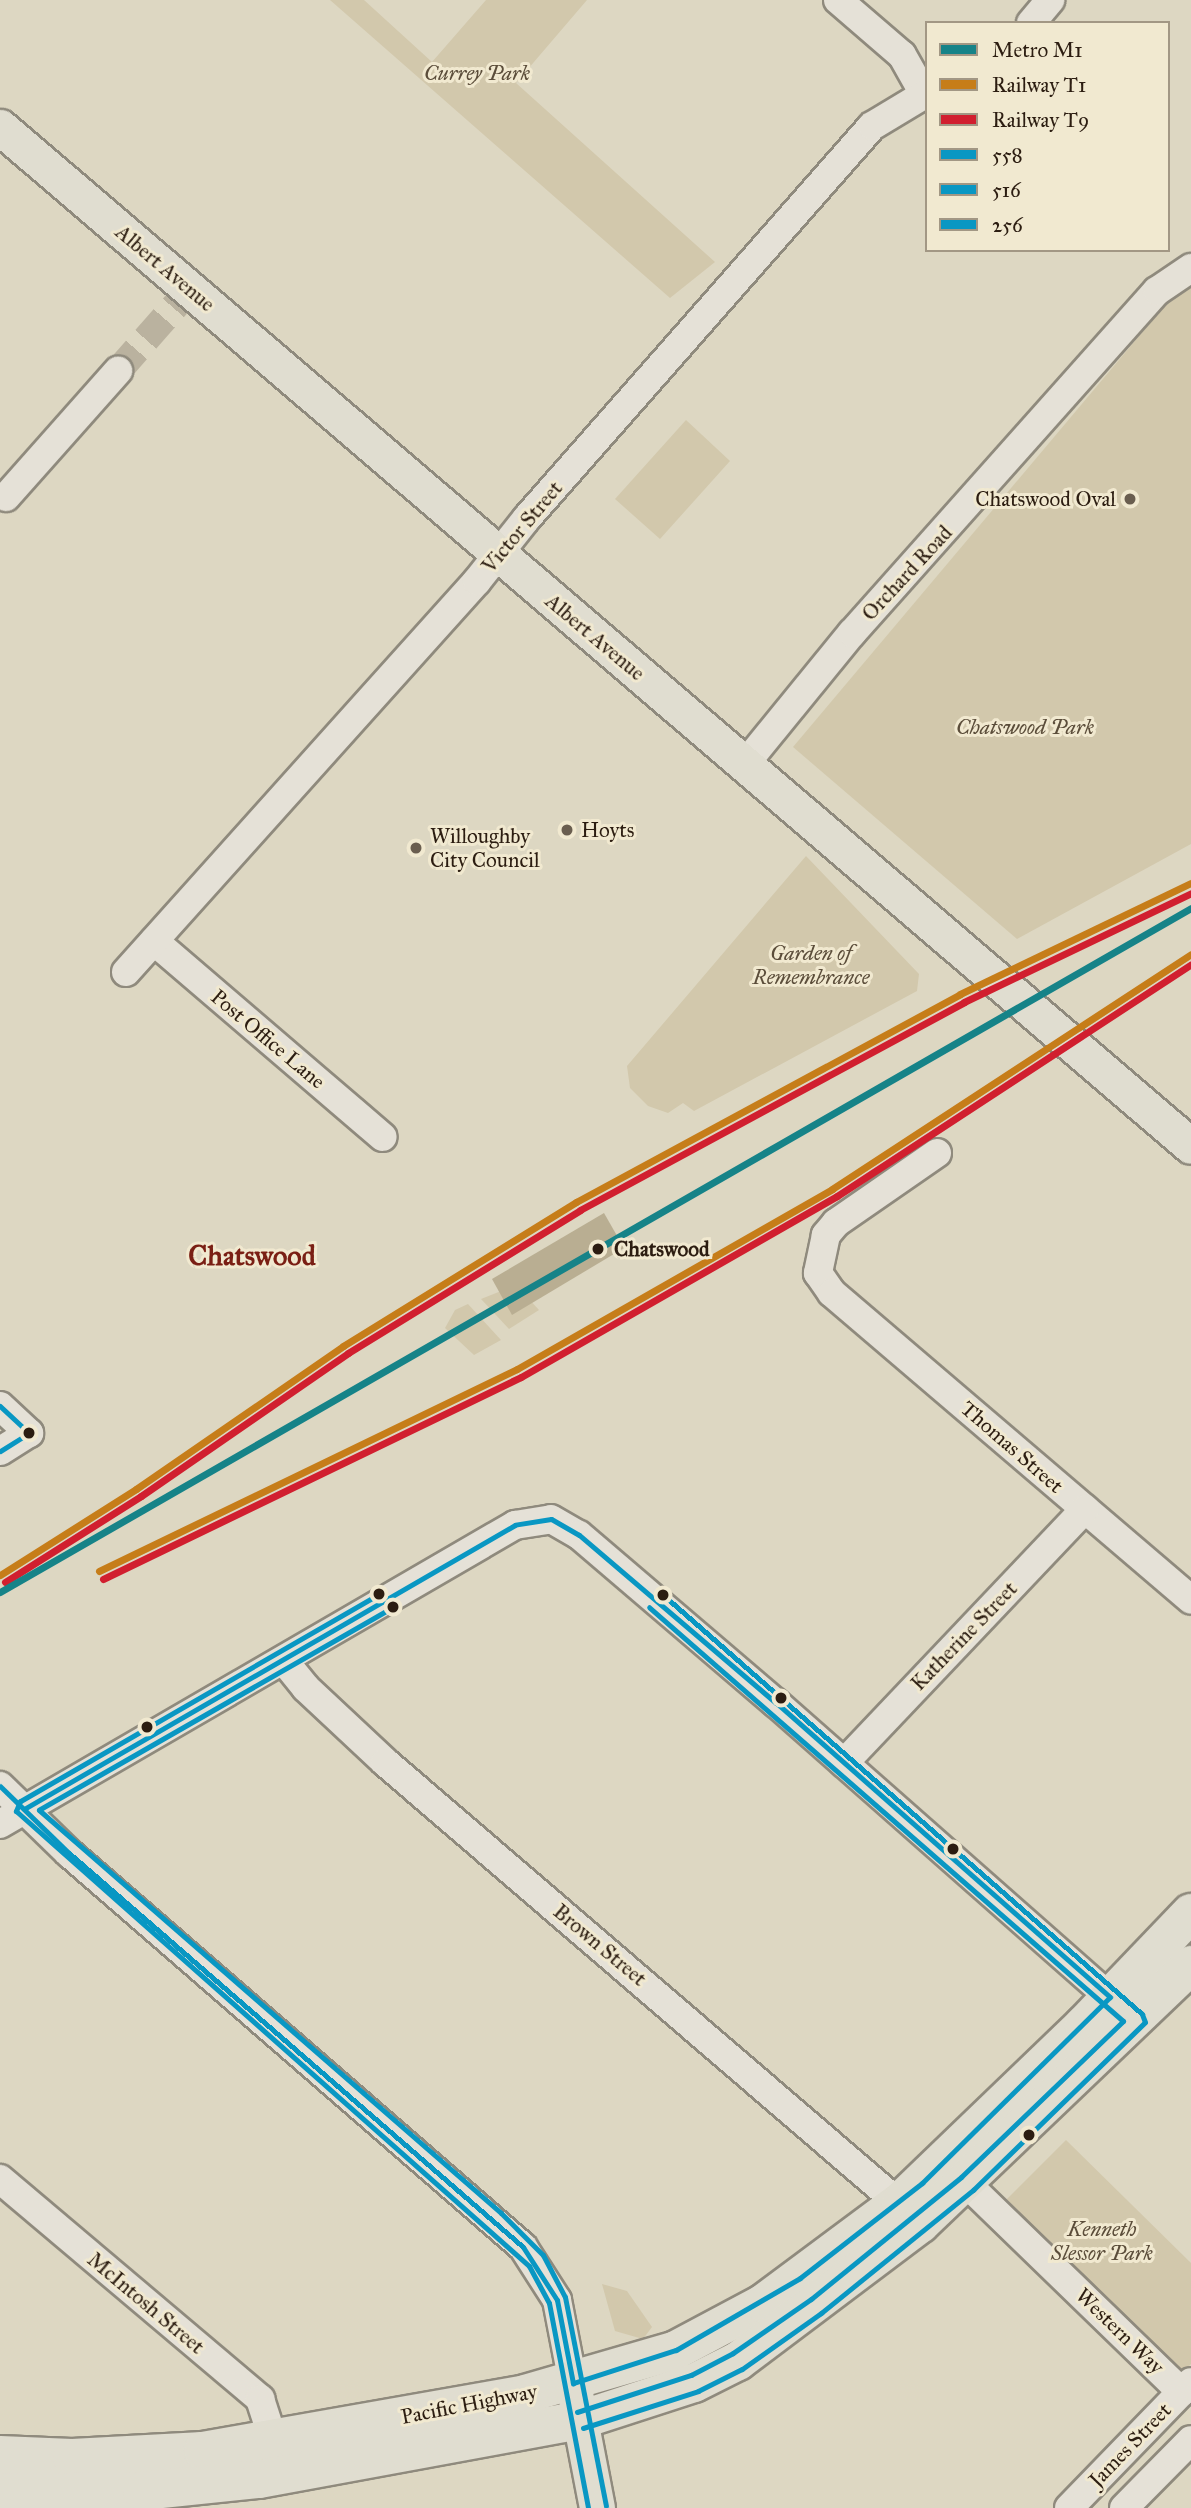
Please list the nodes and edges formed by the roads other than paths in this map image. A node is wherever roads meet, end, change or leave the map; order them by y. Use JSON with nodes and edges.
{"nodes":[{"id":1,"x":838,"y":0,"type":"edge"},
{"id":2,"x":1051,"y":0,"type":"edge"},
{"id":3,"x":1033,"y":21,"type":"edge"},
{"id":4,"x":925,"y":91,"type":"edge"},
{"id":5,"x":925,"y":94,"type":"edge"},
{"id":6,"x":0,"y":127,"type":"edge"},
{"id":7,"x":1191,"y":268,"type":"edge"},
{"id":8,"x":118,"y":371,"type":"tunnel mouth"},
{"id":9,"x":6,"y":497,"type":"dead end"},
{"id":10,"x":498,"y":553,"type":"junction"},
{"id":11,"x":745,"y":764,"type":"junction"},
{"id":12,"x":154,"y":941,"type":"junction"},
{"id":13,"x":125,"y":972,"type":"dead end"},
{"id":14,"x":383,"y":1137,"type":"dead end"},
{"id":15,"x":1191,"y":1146,"type":"edge"},
{"id":16,"x":937,"y":1153,"type":"dead end"},
{"id":17,"x":0,"y":1406,"type":"edge"},
{"id":18,"x":0,"y":1451,"type":"edge"},
{"id":19,"x":1085,"y":1509,"type":"junction"},
{"id":20,"x":1191,"y":1600,"type":"edge"},
{"id":21,"x":285,"y":1662,"type":"junction"},
{"id":22,"x":844,"y":1763,"type":"junction"},
{"id":23,"x":0,"y":1786,"type":"edge"},
{"id":24,"x":24,"y":1809,"type":"junction"},
{"id":25,"x":0,"y":1824,"type":"edge"},
{"id":26,"x":1191,"y":1913,"type":"edge"},
{"id":27,"x":1191,"y":1965,"type":"edge"},
{"id":28,"x":1123,"y":2009,"type":"junction"},
{"id":29,"x":0,"y":2179,"type":"edge"},
{"id":30,"x":967,"y":2184,"type":"junction"},
{"id":31,"x":910,"y":2213,"type":"junction"},
{"id":32,"x":1186,"y":2387,"type":"edge"},
{"id":33,"x":577,"y":2401,"type":"junction"},
{"id":34,"x":273,"y":2439,"type":"junction"},
{"id":35,"x":1191,"y":2440,"type":"edge"},
{"id":36,"x":0,"y":2455,"type":"edge"},
{"id":37,"x":0,"y":2493,"type":"edge"},
{"id":38,"x":597,"y":2508,"type":"edge"},
{"id":39,"x":1069,"y":2508,"type":"edge"},
{"id":40,"x":1124,"y":2508,"type":"edge"}],
"edges":[{"from":1,"to":4,"type":"street"},
{"from":2,"to":3,"type":"street"},
{"from":5,"to":10,"type":"street","name":"Victor Street"},
{"from":6,"to":10,"type":"main road","name":"Albert Avenue"},
{"from":7,"to":11,"type":"street","name":"Orchard Road"},
{"from":8,"to":9,"type":"street"},
{"from":10,"to":11,"type":"main road","name":"Albert Avenue"},
{"from":10,"to":12,"type":"street","name":"Victor Street"},
{"from":11,"to":15,"type":"main road","name":"Albert Avenue"},
{"from":12,"to":13,"type":"street","name":"Victor Street"},
{"from":12,"to":14,"type":"street","name":"Post Office Lane"},
{"from":16,"to":19,"type":"street","name":"Thomas Street"},
{"from":17,"to":18,"type":"street"},
{"from":19,"to":20,"type":"street","name":"Thomas Street"},
{"from":19,"to":22,"type":"street","name":"Katherine Street"},
{"from":21,"to":22,"type":"street"},
{"from":21,"to":24,"type":"street"},
{"from":21,"to":31,"type":"street","name":"Brown Street"},
{"from":22,"to":28,"type":"street"},
{"from":23,"to":24,"type":"street"},
{"from":24,"to":25,"type":"street"},
{"from":24,"to":33,"type":"street"},
{"from":26,"to":28,"type":"highway","name":"Pacific Highway"},
{"from":27,"to":28,"type":"highway","name":"Pacific Highway"},
{"from":28,"to":30,"type":"highway","name":"Pacific Highway"},
{"from":28,"to":31,"type":"highway","name":"Pacific Highway"},
{"from":29,"to":34,"type":"street","name":"McIntosh Street"},
{"from":30,"to":31,"type":"highway","name":"Pacific Highway"},
{"from":30,"to":32,"type":"street","name":"Western Way"},
{"from":31,"to":33,"type":"highway","name":"Pacific Highway"},
{"from":32,"to":39,"type":"street","name":"James Street"},
{"from":33,"to":34,"type":"highway","name":"Pacific Highway"},
{"from":33,"to":37,"type":"highway","name":"Pacific Highway"},
{"from":33,"to":38,"type":"main road"},
{"from":34,"to":36,"type":"highway","name":"Pacific Highway"},
{"from":35,"to":40,"type":"street","name":"James Street"}]}
